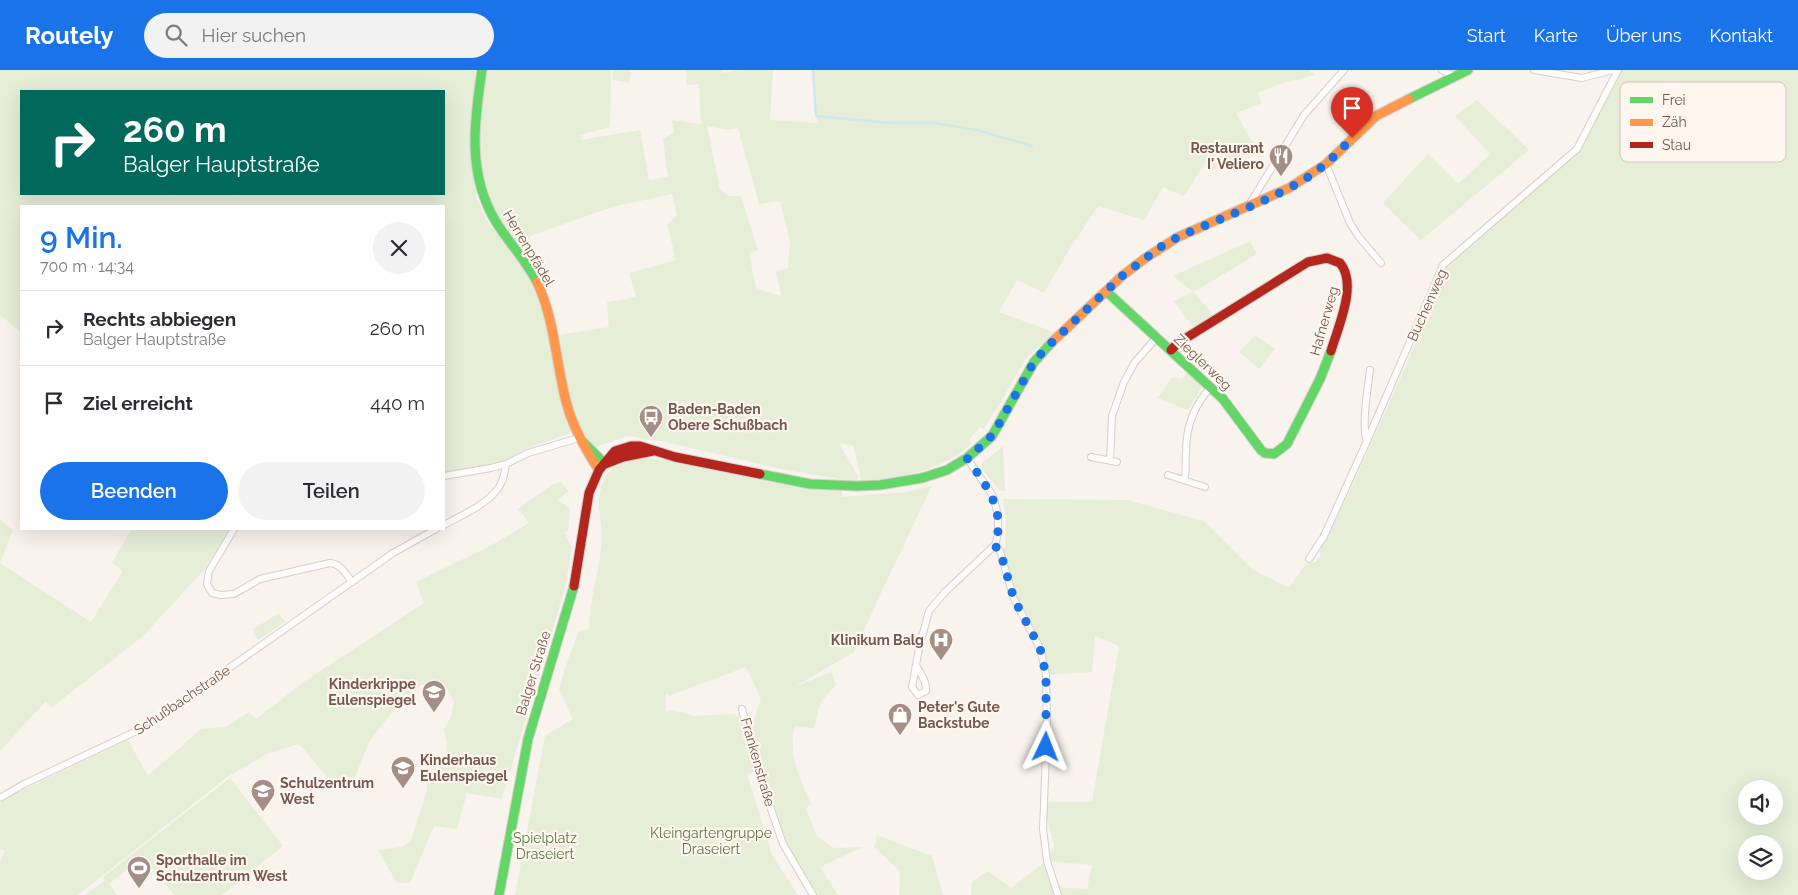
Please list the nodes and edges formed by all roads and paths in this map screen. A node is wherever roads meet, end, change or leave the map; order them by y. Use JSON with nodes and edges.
{"nodes":[{"id":1,"x":482,"y":70,"type":"edge"},
{"id":2,"x":1344,"y":70,"type":"edge"},
{"id":3,"x":1442,"y":70,"type":"edge"},
{"id":4,"x":1468,"y":70,"type":"edge"},
{"id":5,"x":1534,"y":70,"type":"edge"},
{"id":6,"x":1613,"y":70,"type":"edge"},
{"id":7,"x":1618,"y":70,"type":"edge"},
{"id":8,"x":1456,"y":77,"type":"junction"},
{"id":9,"x":1326,"y":164,"type":"junction"},
{"id":10,"x":1249,"y":206,"type":"junction"},
{"id":11,"x":1381,"y":263,"type":"dead end"},
{"id":12,"x":1106,"y":291,"type":"junction"},
{"id":13,"x":1157,"y":337,"type":"junction"},
{"id":14,"x":1171,"y":350,"type":"junction"},
{"id":15,"x":1370,"y":370,"type":"dead end"},
{"id":16,"x":1211,"y":387,"type":"junction"},
{"id":17,"x":579,"y":438,"type":"junction"},
{"id":18,"x":1368,"y":440,"type":"junction"},
{"id":19,"x":1276,"y":452,"type":"joint"},
{"id":20,"x":1091,"y":457,"type":"dead end"},
{"id":21,"x":967,"y":458,"type":"junction"},
{"id":22,"x":506,"y":464,"type":"junction"},
{"id":23,"x":602,"y":467,"type":"junction"},
{"id":24,"x":1168,"y":475,"type":"dead end"},
{"id":25,"x":445,"y":476,"type":"edge"},
{"id":26,"x":1184,"y":480,"type":"junction"},
{"id":27,"x":1204,"y":487,"type":"dead end"},
{"id":28,"x":445,"y":524,"type":"edge"},
{"id":29,"x":233,"y":530,"type":"edge"},
{"id":30,"x":434,"y":530,"type":"edge"},
{"id":31,"x":995,"y":546,"type":"junction"},
{"id":32,"x":1309,"y":559,"type":"dead end"},
{"id":33,"x":354,"y":580,"type":"junction"},
{"id":34,"x":916,"y":665,"type":"dead end"},
{"id":35,"x":742,"y":709,"type":"dead end"},
{"id":36,"x":0,"y":798,"type":"edge"},
{"id":37,"x":498,"y":895,"type":"edge"},
{"id":38,"x":813,"y":895,"type":"edge"},
{"id":39,"x":1058,"y":895,"type":"edge"}],
"edges":[{"from":1,"to":17,"type":"street","name":"Herrenpfädel"},
{"from":2,"to":10,"type":"street"},
{"from":3,"to":8,"type":"street"},
{"from":4,"to":8,"type":"street","name":"Balger Straße"},
{"from":5,"to":6,"type":"street"},
{"from":7,"to":18,"type":"street","name":"Buchenweg"},
{"from":8,"to":9,"type":"street","name":"Balger Straße"},
{"from":9,"to":10,"type":"street","name":"Balger Straße"},
{"from":9,"to":11,"type":"street"},
{"from":10,"to":12,"type":"street","name":"Balger Straße"},
{"from":12,"to":13,"type":"street","name":"Zieglerweg"},
{"from":12,"to":21,"type":"street","name":"Balger Straße"},
{"from":13,"to":14,"type":"street","name":"Zieglerweg"},
{"from":13,"to":20,"type":"street"},
{"from":14,"to":16,"type":"street","name":"Zieglerweg"},
{"from":14,"to":19,"type":"street","name":"Hafnerweg"},
{"from":15,"to":18,"type":"street"},
{"from":16,"to":19,"type":"street","name":"Zieglerweg"},
{"from":16,"to":26,"type":"street"},
{"from":17,"to":22,"type":"street"},
{"from":17,"to":23,"type":"street","name":"Herrenpfädel"},
{"from":18,"to":32,"type":"street","name":"Buchenweg"},
{"from":21,"to":23,"type":"street","name":"Balger Straße"},
{"from":21,"to":31,"type":"street"},
{"from":22,"to":25,"type":"street"},
{"from":22,"to":28,"type":"street"},
{"from":23,"to":37,"type":"street","name":"Balger Straße"},
{"from":24,"to":26,"type":"street"},
{"from":26,"to":27,"type":"street"},
{"from":29,"to":33,"type":"street"},
{"from":30,"to":33,"type":"street","name":"Schußbachstraße"},
{"from":31,"to":34,"type":"street"},
{"from":31,"to":39,"type":"street"},
{"from":33,"to":36,"type":"street","name":"Schußbachstraße"},
{"from":35,"to":38,"type":"street","name":"Frankenstraße"}]}
